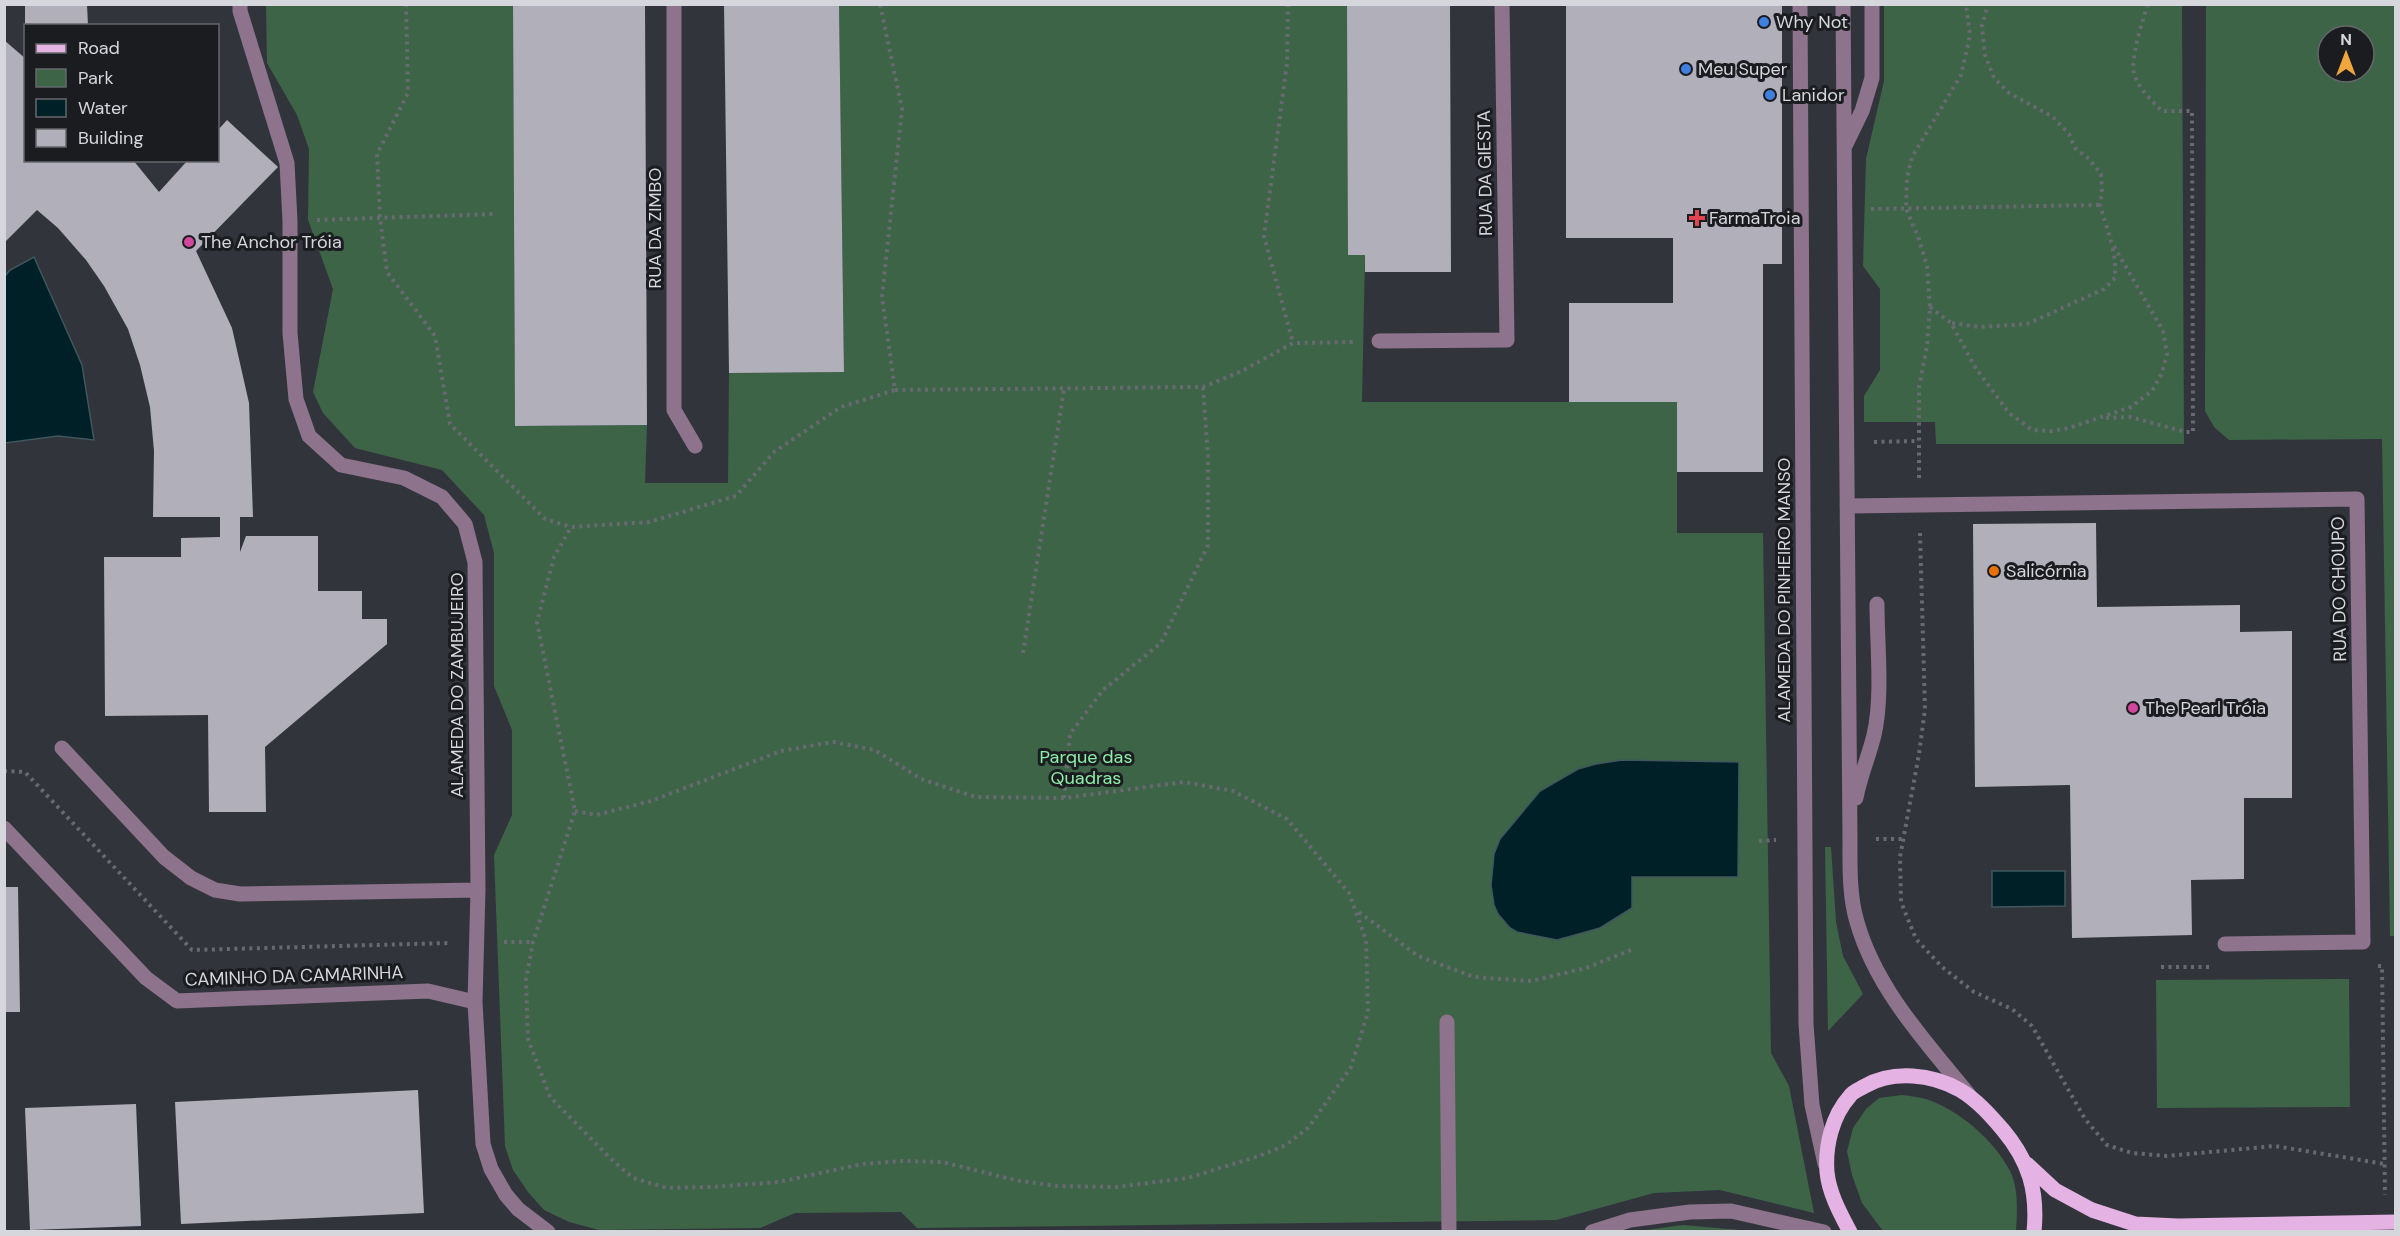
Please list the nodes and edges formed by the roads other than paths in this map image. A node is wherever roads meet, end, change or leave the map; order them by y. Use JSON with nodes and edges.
{"nodes":[{"id":1,"x":240,"y":4,"type":"edge"},
{"id":2,"x":674,"y":4,"type":"edge"},
{"id":3,"x":1502,"y":4,"type":"edge"},
{"id":4,"x":1800,"y":4,"type":"edge"},
{"id":5,"x":1843,"y":4,"type":"edge"},
{"id":6,"x":1872,"y":4,"type":"edge"},
{"id":7,"x":1843,"y":149,"type":"junction"},
{"id":8,"x":1379,"y":341,"type":"road end"},
{"id":9,"x":695,"y":446,"type":"dead end"},
{"id":10,"x":1847,"y":506,"type":"junction"},
{"id":11,"x":1877,"y":604,"type":"dead end"},
{"id":12,"x":62,"y":748,"type":"dead end"},
{"id":13,"x":4,"y":828,"type":"edge"},
{"id":14,"x":1850,"y":839,"type":"junction"},
{"id":15,"x":478,"y":890,"type":"junction"},
{"id":16,"x":2225,"y":944,"type":"dead end"},
{"id":17,"x":475,"y":1002,"type":"junction"},
{"id":18,"x":1447,"y":1022,"type":"dead end"},
{"id":19,"x":1975,"y":1102,"type":"junction"},
{"id":20,"x":2027,"y":1164,"type":"junction"},
{"id":21,"x":1827,"y":1174,"type":"junction"},
{"id":22,"x":2396,"y":1222,"type":"edge"},
{"id":23,"x":548,"y":1232,"type":"edge"},
{"id":24,"x":1449,"y":1232,"type":"edge"},
{"id":25,"x":1592,"y":1232,"type":"edge"},
{"id":26,"x":1824,"y":1232,"type":"edge"},
{"id":27,"x":1850,"y":1232,"type":"edge"},
{"id":28,"x":2034,"y":1232,"type":"edge"}],
"edges":[{"from":1,"to":15,"type":"street","name":"ALAMEDA DO ZAMBUJEIRO"},
{"from":2,"to":9,"type":"street","name":"RUA DA ZIMBO"},
{"from":3,"to":8,"type":"street","name":"RUA DA GIESTA"},
{"from":4,"to":21,"type":"street","name":"ALAMEDA DO PINHEIRO MANSO"},
{"from":5,"to":7,"type":"street"},
{"from":6,"to":7,"type":"street"},
{"from":7,"to":10,"type":"street"},
{"from":10,"to":14,"type":"street"},
{"from":10,"to":16,"type":"street","name":"RUA DO CHOUPO"},
{"from":11,"to":14,"type":"street"},
{"from":12,"to":15,"type":"street"},
{"from":13,"to":17,"type":"street","name":"CAMINHO DA CAMARINHA"},
{"from":14,"to":19,"type":"street"},
{"from":15,"to":17,"type":"street","name":"ALAMEDA DO ZAMBUJEIRO"},
{"from":17,"to":23,"type":"street","name":"ALAMEDA DO ZAMBUJEIRO"},
{"from":18,"to":24,"type":"street"},
{"from":19,"to":20,"type":"main road"},
{"from":19,"to":21,"type":"main road"},
{"from":20,"to":22,"type":"main road"},
{"from":20,"to":28,"type":"main road"},
{"from":21,"to":27,"type":"main road"},
{"from":25,"to":26,"type":"street"}]}
